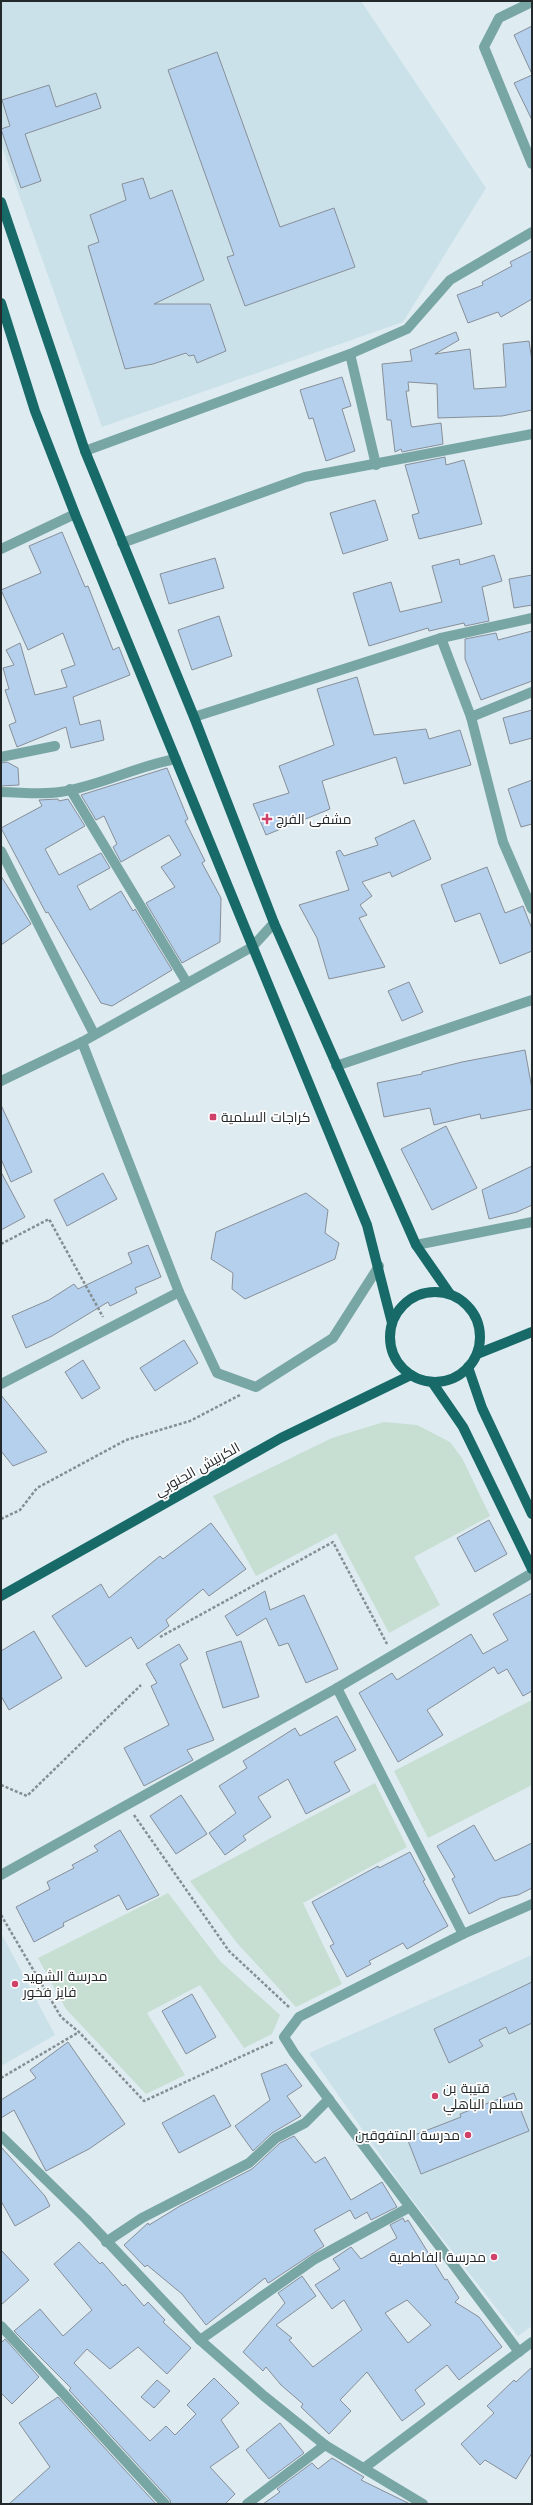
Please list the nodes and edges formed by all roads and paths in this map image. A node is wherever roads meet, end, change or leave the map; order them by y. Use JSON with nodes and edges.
{"nodes":[{"id":1,"x":532,"y":2,"type":"edge"},
{"id":2,"x":532,"y":164,"type":"edge"},
{"id":3,"x":1,"y":202,"type":"edge"},
{"id":4,"x":532,"y":232,"type":"edge"},
{"id":5,"x":1,"y":303,"type":"edge"},
{"id":6,"x":350,"y":354,"type":"junction"},
{"id":7,"x":532,"y":434,"type":"edge"},
{"id":8,"x":85,"y":451,"type":"junction"},
{"id":9,"x":376,"y":464,"type":"junction"},
{"id":10,"x":76,"y":514,"type":"junction"},
{"id":11,"x":122,"y":544,"type":"junction"},
{"id":12,"x":3,"y":545,"type":"edge"},
{"id":13,"x":532,"y":618,"type":"edge"},
{"id":14,"x":441,"y":638,"type":"junction"},
{"id":15,"x":532,"y":692,"type":"edge"},
{"id":16,"x":194,"y":717,"type":"junction"},
{"id":17,"x":471,"y":717,"type":"junction"},
{"id":18,"x":55,"y":746,"type":"dead end"},
{"id":19,"x":1,"y":757,"type":"edge"},
{"id":20,"x":176,"y":759,"type":"junction"},
{"id":21,"x":70,"y":789,"type":"junction"},
{"id":22,"x":1,"y":792,"type":"edge"},
{"id":23,"x":1,"y":851,"type":"edge"},
{"id":24,"x":532,"y":909,"type":"edge"},
{"id":25,"x":274,"y":923,"type":"junction"},
{"id":26,"x":252,"y":947,"type":"junction"},
{"id":27,"x":187,"y":983,"type":"junction"},
{"id":28,"x":532,"y":1000,"type":"edge"},
{"id":29,"x":94,"y":1034,"type":"junction"},
{"id":30,"x":82,"y":1042,"type":"junction"},
{"id":31,"x":336,"y":1066,"type":"junction"},
{"id":32,"x":1,"y":1081,"type":"edge"},
{"id":33,"x":532,"y":1222,"type":"edge"},
{"id":34,"x":1,"y":1244,"type":"edge"},
{"id":35,"x":416,"y":1245,"type":"junction"},
{"id":36,"x":379,"y":1266,"type":"junction"},
{"id":37,"x":178,"y":1292,"type":"junction"},
{"id":38,"x":450,"y":1294,"type":"junction"},
{"id":39,"x":392,"y":1323,"type":"junction"},
{"id":40,"x":108,"y":1327,"type":"junction"},
{"id":41,"x":532,"y":1332,"type":"edge"},
{"id":42,"x":477,"y":1354,"type":"junction"},
{"id":43,"x":468,"y":1367,"type":"junction"},
{"id":44,"x":412,"y":1375,"type":"junction"},
{"id":45,"x":432,"y":1382,"type":"junction"},
{"id":46,"x":1,"y":1384,"type":"edge"},
{"id":47,"x":256,"y":1386,"type":"junction"},
{"id":48,"x":532,"y":1514,"type":"edge"},
{"id":49,"x":1,"y":1519,"type":"edge"},
{"id":50,"x":532,"y":1568,"type":"edge"},
{"id":51,"x":532,"y":1574,"type":"edge"},
{"id":52,"x":1,"y":1596,"type":"edge"},
{"id":53,"x":160,"y":1637,"type":"dead end"},
{"id":54,"x":393,"y":1656,"type":"junction"},
{"id":55,"x":141,"y":1685,"type":"dead end"},
{"id":56,"x":337,"y":1688,"type":"junction"},
{"id":57,"x":1,"y":1785,"type":"edge"},
{"id":58,"x":127,"y":1805,"type":"junction"},
{"id":59,"x":1,"y":1875,"type":"edge"},
{"id":60,"x":532,"y":1904,"type":"edge"},
{"id":61,"x":1,"y":1915,"type":"edge"},
{"id":62,"x":463,"y":1934,"type":"junction"},
{"id":63,"x":299,"y":2017,"type":"junction"},
{"id":64,"x":79,"y":2032,"type":"junction"},
{"id":65,"x":284,"y":2037,"type":"junction"},
{"id":66,"x":1,"y":2078,"type":"edge"},
{"id":67,"x":329,"y":2099,"type":"junction"},
{"id":68,"x":1,"y":2136,"type":"edge"},
{"id":69,"x":408,"y":2208,"type":"junction"},
{"id":70,"x":106,"y":2242,"type":"junction"},
{"id":71,"x":1,"y":2326,"type":"edge"},
{"id":72,"x":200,"y":2340,"type":"junction"},
{"id":73,"x":532,"y":2342,"type":"edge"},
{"id":74,"x":519,"y":2352,"type":"junction"},
{"id":75,"x":325,"y":2445,"type":"junction"},
{"id":76,"x":364,"y":2468,"type":"junction"},
{"id":77,"x":165,"y":2504,"type":"edge"},
{"id":78,"x":247,"y":2504,"type":"edge"},
{"id":79,"x":423,"y":2504,"type":"edge"}],
"edges":[{"from":1,"to":2,"type":"street"},
{"from":3,"to":8,"type":"main road"},
{"from":4,"to":6,"type":"street"},
{"from":5,"to":10,"type":"main road"},
{"from":6,"to":8,"type":"street"},
{"from":6,"to":9,"type":"street"},
{"from":7,"to":9,"type":"street"},
{"from":8,"to":11,"type":"main road"},
{"from":9,"to":11,"type":"street"},
{"from":10,"to":12,"type":"street"},
{"from":10,"to":20,"type":"main road"},
{"from":11,"to":16,"type":"main road"},
{"from":13,"to":14,"type":"street"},
{"from":14,"to":16,"type":"street"},
{"from":14,"to":17,"type":"street"},
{"from":15,"to":17,"type":"street"},
{"from":16,"to":25,"type":"main road"},
{"from":17,"to":24,"type":"street"},
{"from":18,"to":19,"type":"street"},
{"from":20,"to":21,"type":"street"},
{"from":20,"to":26,"type":"main road"},
{"from":21,"to":22,"type":"street"},
{"from":21,"to":27,"type":"street"},
{"from":23,"to":29,"type":"street"},
{"from":25,"to":26,"type":"street"},
{"from":25,"to":31,"type":"main road"},
{"from":26,"to":27,"type":"street"},
{"from":26,"to":36,"type":"main road"},
{"from":27,"to":29,"type":"street"},
{"from":28,"to":31,"type":"street"},
{"from":29,"to":30,"type":"street"},
{"from":30,"to":32,"type":"street"},
{"from":30,"to":37,"type":"street"},
{"from":31,"to":35,"type":"main road"},
{"from":33,"to":35,"type":"street"},
{"from":34,"to":40,"type":"path"},
{"from":35,"to":38,"type":"main road"},
{"from":36,"to":39,"type":"main road"},
{"from":36,"to":47,"type":"street"},
{"from":37,"to":40,"type":"street"},
{"from":37,"to":47,"type":"street"},
{"from":38,"to":39,"type":"main road"},
{"from":38,"to":42,"type":"main road"},
{"from":39,"to":44,"type":"main road"},
{"from":40,"to":46,"type":"street"},
{"from":41,"to":42,"type":"main road"},
{"from":42,"to":43,"type":"main road"},
{"from":43,"to":45,"type":"main road"},
{"from":43,"to":48,"type":"main road"},
{"from":44,"to":45,"type":"main road"},
{"from":44,"to":52,"type":"main road","name":"الكرنيش الجنوبي"},
{"from":45,"to":50,"type":"main road"},
{"from":47,"to":49,"type":"path"},
{"from":51,"to":54,"type":"street"},
{"from":53,"to":54,"type":"path"},
{"from":54,"to":56,"type":"street"},
{"from":55,"to":57,"type":"path"},
{"from":56,"to":58,"type":"street"},
{"from":56,"to":62,"type":"street"},
{"from":58,"to":59,"type":"street"},
{"from":58,"to":63,"type":"path"},
{"from":60,"to":62,"type":"street"},
{"from":61,"to":64,"type":"path"},
{"from":62,"to":63,"type":"street"},
{"from":63,"to":65,"type":"street"},
{"from":64,"to":65,"type":"path"},
{"from":64,"to":66,"type":"path"},
{"from":65,"to":67,"type":"street"},
{"from":67,"to":69,"type":"street"},
{"from":67,"to":70,"type":"street"},
{"from":68,"to":70,"type":"street"},
{"from":69,"to":72,"type":"street"},
{"from":69,"to":74,"type":"street"},
{"from":70,"to":72,"type":"street"},
{"from":71,"to":77,"type":"street"},
{"from":72,"to":75,"type":"street"},
{"from":73,"to":74,"type":"street"},
{"from":74,"to":76,"type":"street"},
{"from":75,"to":76,"type":"street"},
{"from":75,"to":78,"type":"street"},
{"from":76,"to":79,"type":"street"}]}
